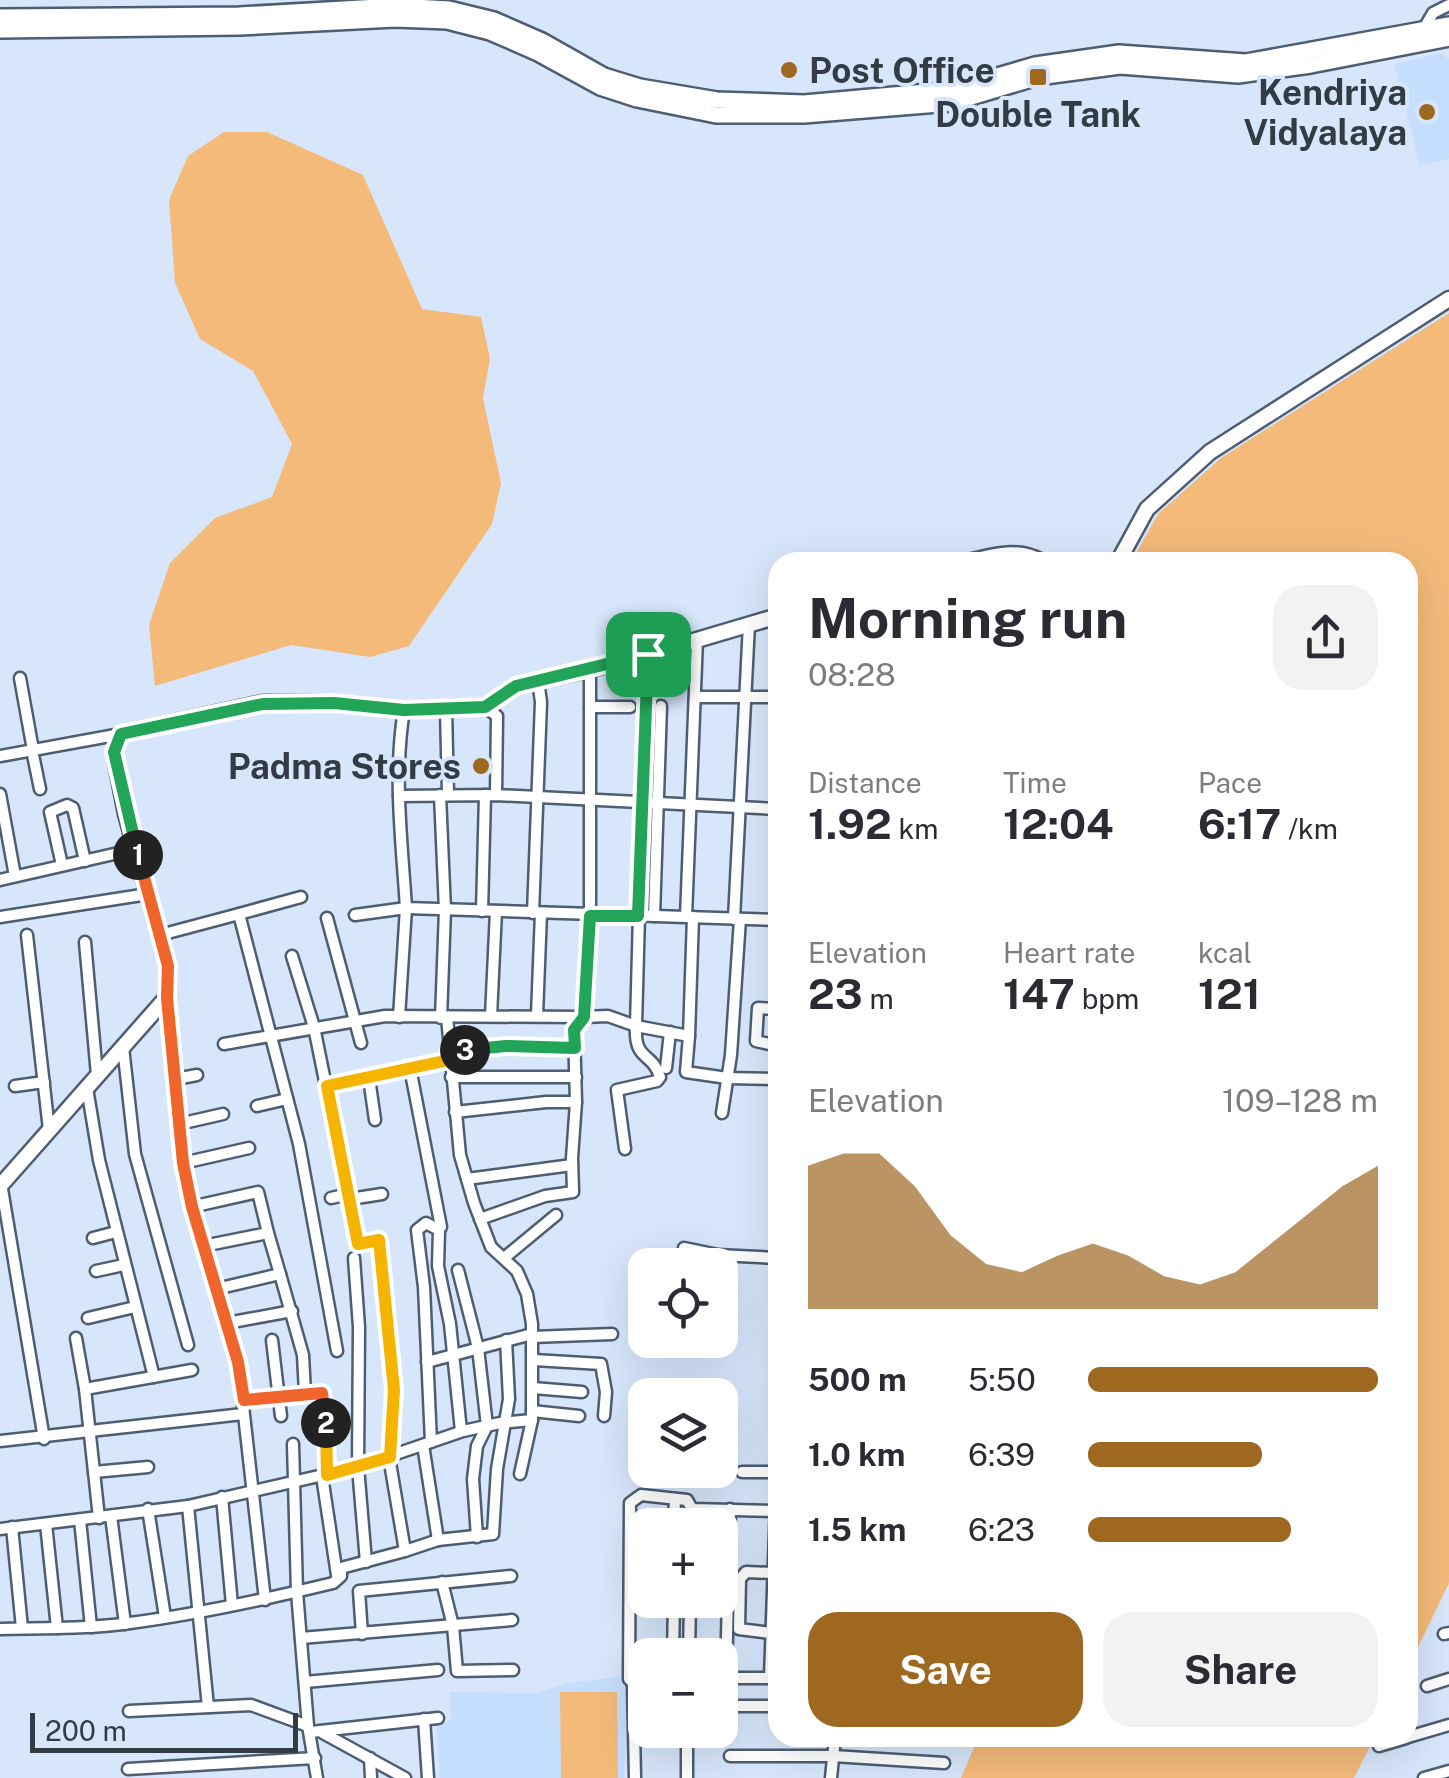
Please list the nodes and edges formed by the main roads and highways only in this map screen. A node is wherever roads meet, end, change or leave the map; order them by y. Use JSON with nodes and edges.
{"nodes":[{"id":1,"x":0,"y":17,"type":"edge"},
{"id":2,"x":1449,"y":25,"type":"edge"},
{"id":3,"x":0,"y":30,"type":"edge"},
{"id":4,"x":1449,"y":38,"type":"edge"}],
"edges":[{"from":1,"to":2,"type":"main road"},
{"from":3,"to":4,"type":"main road"}]}
